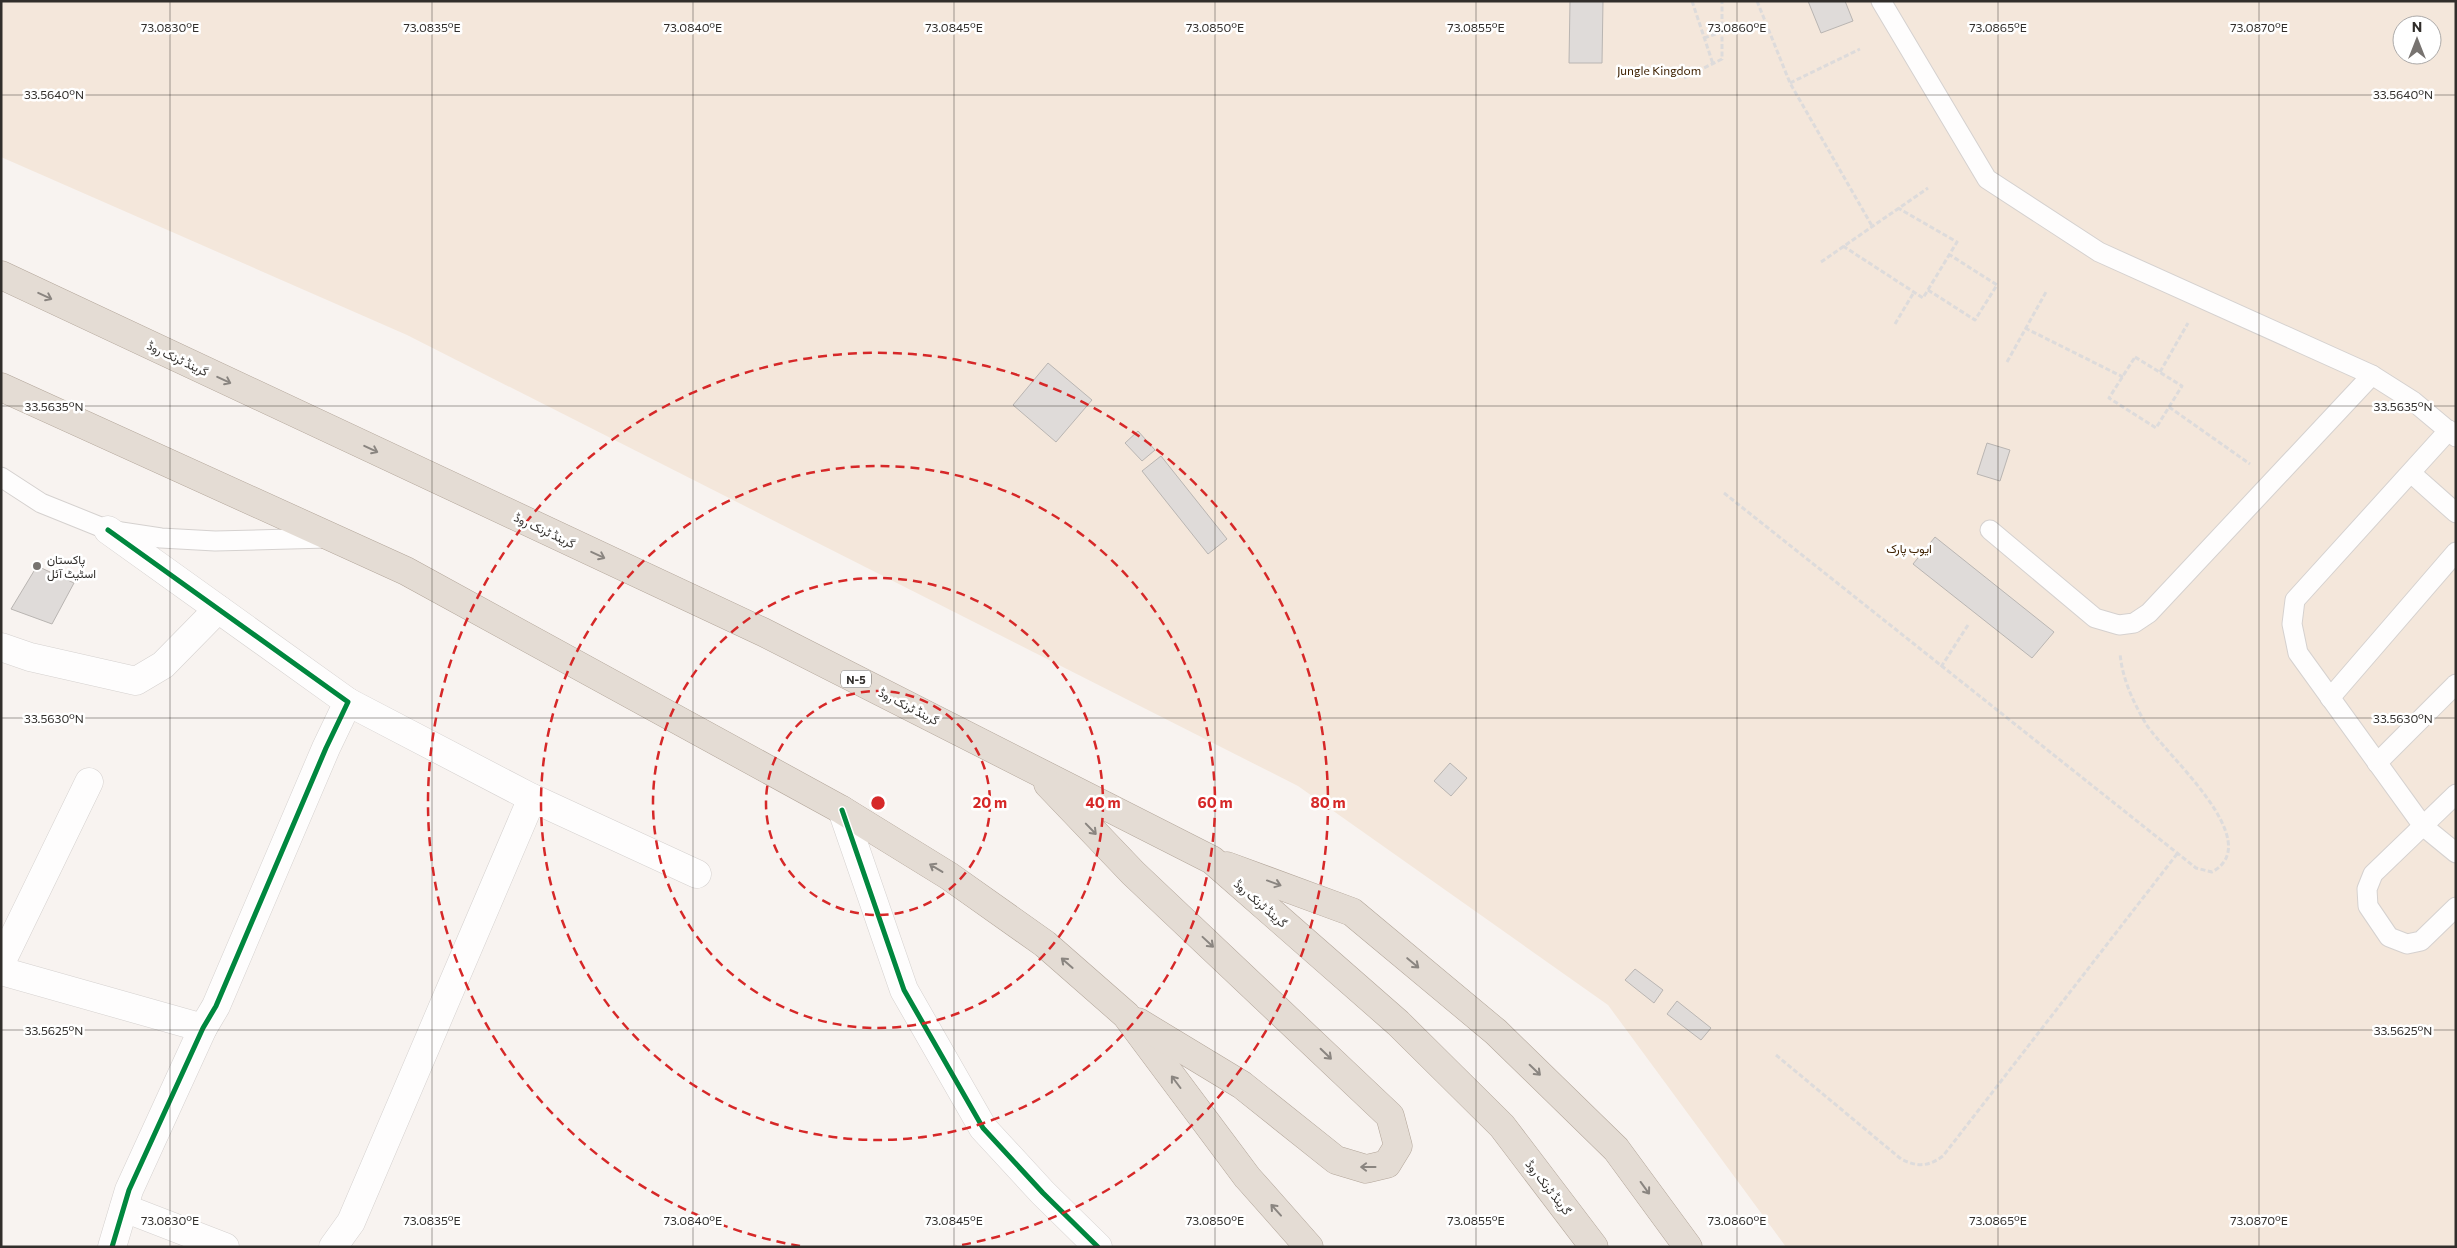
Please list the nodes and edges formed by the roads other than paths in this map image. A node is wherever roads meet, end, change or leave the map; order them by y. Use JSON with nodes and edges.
{"nodes":[{"id":1,"x":1881,"y":1,"type":"edge"},
{"id":2,"x":1,"y":276,"type":"edge"},
{"id":3,"x":2372,"y":375,"type":"junction"},
{"id":4,"x":1,"y":387,"type":"edge"},
{"id":5,"x":2452,"y":434,"type":"edge"},
{"id":6,"x":2411,"y":473,"type":"junction"},
{"id":7,"x":1,"y":477,"type":"edge"},
{"id":8,"x":2456,"y":513,"type":"edge"},
{"id":9,"x":108,"y":530,"type":"junction"},
{"id":10,"x":1990,"y":530,"type":"dead end"},
{"id":11,"x":332,"y":538,"type":"junction"},
{"id":12,"x":2456,"y":552,"type":"edge"},
{"id":13,"x":218,"y":609,"type":"junction"},
{"id":14,"x":1,"y":647,"type":"edge"},
{"id":15,"x":2456,"y":684,"type":"edge"},
{"id":16,"x":2330,"y":698,"type":"junction"},
{"id":17,"x":348,"y":702,"type":"junction"},
{"id":18,"x":2377,"y":763,"type":"junction"},
{"id":19,"x":1033,"y":768,"type":"junction"},
{"id":20,"x":89,"y":782,"type":"dead end"},
{"id":21,"x":2456,"y":794,"type":"edge"},
{"id":22,"x":532,"y":798,"type":"junction"},
{"id":23,"x":842,"y":810,"type":"junction"},
{"id":24,"x":2423,"y":826,"type":"junction"},
{"id":25,"x":2456,"y":853,"type":"edge"},
{"id":26,"x":1212,"y":860,"type":"junction"},
{"id":27,"x":697,"y":874,"type":"dead end"},
{"id":28,"x":2456,"y":907,"type":"edge"},
{"id":29,"x":1,"y":963,"type":"edge"},
{"id":30,"x":1,"y":971,"type":"edge"},
{"id":31,"x":1126,"y":1015,"type":"junction"},
{"id":32,"x":203,"y":1028,"type":"junction"},
{"id":33,"x":124,"y":1208,"type":"junction"},
{"id":34,"x":112,"y":1247,"type":"edge"},
{"id":35,"x":225,"y":1247,"type":"edge"},
{"id":36,"x":332,"y":1247,"type":"edge"},
{"id":37,"x":1098,"y":1247,"type":"edge"},
{"id":38,"x":1308,"y":1247,"type":"edge"},
{"id":39,"x":1594,"y":1247,"type":"edge"},
{"id":40,"x":1688,"y":1247,"type":"edge"}],
"edges":[{"from":1,"to":3,"type":"lane"},
{"from":2,"to":19,"type":"highway","name":"گرینڈ ٹرنک روڈ","number":"N-5","one_way":true},
{"from":3,"to":5,"type":"lane"},
{"from":3,"to":10,"type":"lane"},
{"from":4,"to":11,"type":"highway"},
{"from":5,"to":6,"type":"lane"},
{"from":6,"to":8,"type":"lane"},
{"from":6,"to":16,"type":"lane"},
{"from":7,"to":9,"type":"lane"},
{"from":9,"to":11,"type":"lane"},
{"from":9,"to":13,"type":"street"},
{"from":11,"to":23,"type":"highway"},
{"from":12,"to":16,"type":"lane"},
{"from":13,"to":14,"type":"street"},
{"from":13,"to":17,"type":"street"},
{"from":15,"to":18,"type":"lane"},
{"from":16,"to":18,"type":"lane"},
{"from":17,"to":22,"type":"street"},
{"from":17,"to":32,"type":"street"},
{"from":18,"to":24,"type":"lane"},
{"from":19,"to":26,"type":"highway","name":"گرینڈ ٹرنک روڈ","number":"N-5"},
{"from":19,"to":31,"type":"highway","one_way":true},
{"from":20,"to":29,"type":"street"},
{"from":21,"to":24,"type":"lane"},
{"from":22,"to":27,"type":"street"},
{"from":22,"to":36,"type":"street"},
{"from":31,"to":23,"type":"highway","one_way":true},
{"from":23,"to":37,"type":"street"},
{"from":24,"to":25,"type":"lane"},
{"from":24,"to":28,"type":"lane"},
{"from":26,"to":39,"type":"highway","name":"گرینڈ ٹرنک روڈ","number":"N-5"},
{"from":26,"to":40,"type":"highway","one_way":true},
{"from":30,"to":32,"type":"street"},
{"from":38,"to":31,"type":"highway","one_way":true},
{"from":32,"to":33,"type":"street"},
{"from":33,"to":34,"type":"street"},
{"from":33,"to":35,"type":"street"}]}
